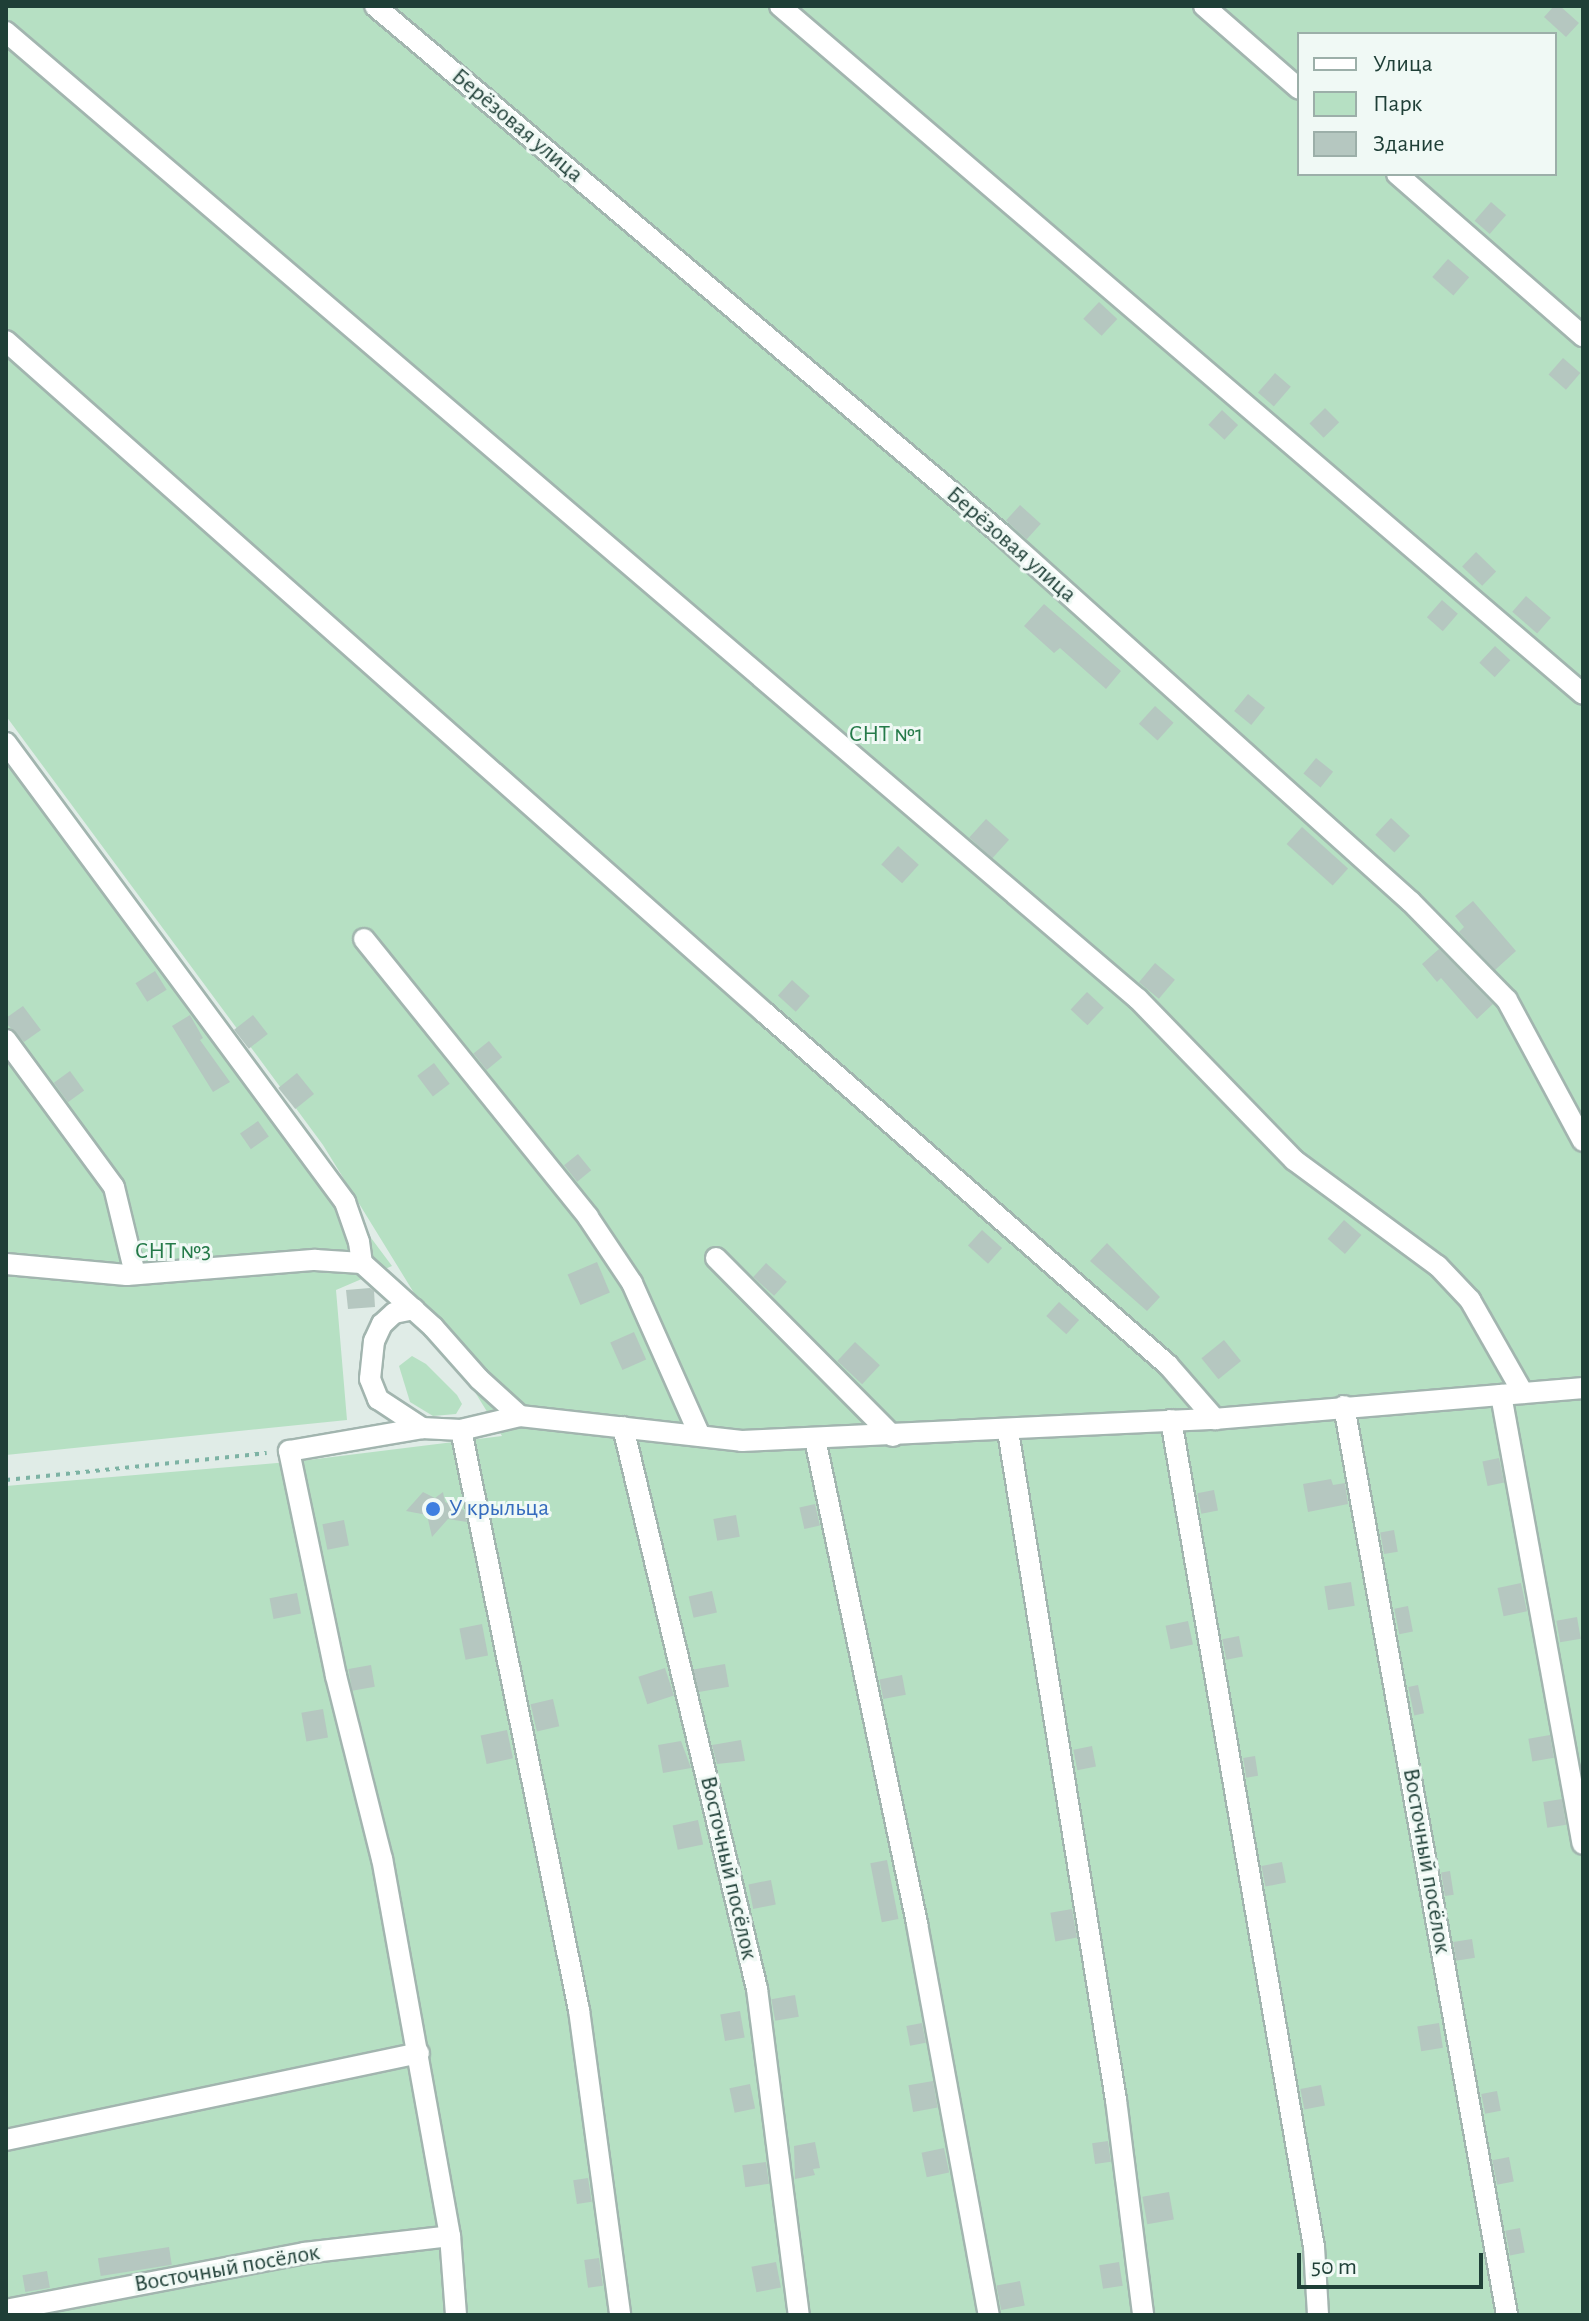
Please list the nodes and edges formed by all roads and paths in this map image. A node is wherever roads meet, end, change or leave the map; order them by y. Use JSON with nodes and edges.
{"nodes":[{"id":1,"x":375,"y":6,"type":"edge"},
{"id":2,"x":780,"y":6,"type":"edge"},
{"id":3,"x":1204,"y":6,"type":"edge"},
{"id":4,"x":6,"y":32,"type":"edge"},
{"id":5,"x":1297,"y":87,"type":"edge"},
{"id":6,"x":1399,"y":176,"type":"edge"},
{"id":7,"x":1583,"y":336,"type":"edge"},
{"id":8,"x":6,"y":341,"type":"edge"},
{"id":9,"x":1583,"y":694,"type":"edge"},
{"id":10,"x":6,"y":743,"type":"edge"},
{"id":11,"x":364,"y":939,"type":"dead end"},
{"id":12,"x":6,"y":1040,"type":"edge"},
{"id":13,"x":1583,"y":1141,"type":"edge"},
{"id":14,"x":716,"y":1258,"type":"dead end"},
{"id":15,"x":362,"y":1263,"type":"junction"},
{"id":16,"x":6,"y":1264,"type":"edge"},
{"id":17,"x":135,"y":1274,"type":"junction"},
{"id":18,"x":414,"y":1309,"type":"junction"},
{"id":19,"x":1583,"y":1388,"type":"edge"},
{"id":20,"x":1523,"y":1393,"type":"junction"},
{"id":21,"x":1501,"y":1395,"type":"junction"},
{"id":22,"x":1344,"y":1406,"type":"junction"},
{"id":23,"x":520,"y":1416,"type":"junction"},
{"id":24,"x":1215,"y":1419,"type":"junction"},
{"id":25,"x":1171,"y":1420,"type":"junction"},
{"id":26,"x":623,"y":1427,"type":"junction"},
{"id":27,"x":422,"y":1428,"type":"junction"},
{"id":28,"x":461,"y":1430,"type":"junction"},
{"id":29,"x":1008,"y":1431,"type":"junction"},
{"id":30,"x":700,"y":1436,"type":"junction"},
{"id":31,"x":893,"y":1436,"type":"junction"},
{"id":32,"x":815,"y":1439,"type":"junction"},
{"id":33,"x":289,"y":1451,"type":"junction"},
{"id":34,"x":6,"y":1480,"type":"edge"},
{"id":35,"x":1583,"y":1844,"type":"edge"},
{"id":36,"x":419,"y":2053,"type":"junction"},
{"id":37,"x":6,"y":2140,"type":"edge"},
{"id":38,"x":450,"y":2236,"type":"junction"},
{"id":39,"x":6,"y":2310,"type":"edge"},
{"id":40,"x":456,"y":2315,"type":"edge"},
{"id":41,"x":620,"y":2315,"type":"edge"},
{"id":42,"x":799,"y":2315,"type":"edge"},
{"id":43,"x":989,"y":2315,"type":"edge"},
{"id":44,"x":1143,"y":2315,"type":"edge"},
{"id":45,"x":1318,"y":2315,"type":"edge"},
{"id":46,"x":1507,"y":2315,"type":"edge"}],
"edges":[{"from":1,"to":13,"type":"street","name":"Берёзовая улица"},
{"from":2,"to":9,"type":"street"},
{"from":3,"to":5,"type":"street"},
{"from":4,"to":20,"type":"street"},
{"from":6,"to":7,"type":"street"},
{"from":8,"to":24,"type":"street"},
{"from":10,"to":15,"type":"street"},
{"from":11,"to":30,"type":"street"},
{"from":12,"to":17,"type":"street"},
{"from":14,"to":31,"type":"street"},
{"from":15,"to":17,"type":"street"},
{"from":15,"to":18,"type":"street"},
{"from":16,"to":17,"type":"street"},
{"from":18,"to":23,"type":"street"},
{"from":18,"to":27,"type":"street"},
{"from":19,"to":20,"type":"street"},
{"from":20,"to":21,"type":"street"},
{"from":21,"to":22,"type":"street"},
{"from":21,"to":35,"type":"street"},
{"from":22,"to":24,"type":"street"},
{"from":22,"to":46,"type":"street","name":"Восточный посёлок"},
{"from":23,"to":26,"type":"street"},
{"from":23,"to":28,"type":"street"},
{"from":24,"to":25,"type":"street"},
{"from":25,"to":29,"type":"street"},
{"from":25,"to":45,"type":"street"},
{"from":26,"to":30,"type":"street"},
{"from":26,"to":42,"type":"street","name":"Восточный посёлок"},
{"from":27,"to":28,"type":"street"},
{"from":27,"to":33,"type":"street"},
{"from":28,"to":41,"type":"street"},
{"from":29,"to":31,"type":"street"},
{"from":29,"to":44,"type":"street"},
{"from":30,"to":32,"type":"street"},
{"from":31,"to":32,"type":"street"},
{"from":32,"to":43,"type":"street"},
{"from":33,"to":34,"type":"path"},
{"from":33,"to":36,"type":"street"},
{"from":36,"to":37,"type":"street"},
{"from":36,"to":38,"type":"street"},
{"from":38,"to":39,"type":"street","name":"Восточный посёлок"},
{"from":38,"to":40,"type":"street"}]}
